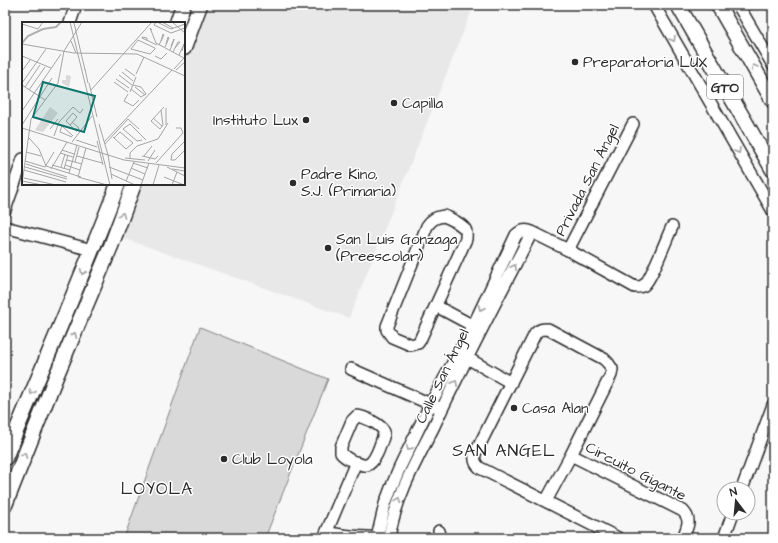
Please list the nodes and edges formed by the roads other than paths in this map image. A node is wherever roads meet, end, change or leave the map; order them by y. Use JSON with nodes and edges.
{"nodes":[{"id":1,"x":76,"y":5,"type":"edge"},
{"id":2,"x":183,"y":5,"type":"edge"},
{"id":3,"x":200,"y":5,"type":"edge"},
{"id":4,"x":654,"y":5,"type":"edge"},
{"id":5,"x":678,"y":5,"type":"edge"},
{"id":6,"x":718,"y":5,"type":"edge"},
{"id":7,"x":738,"y":5,"type":"edge"},
{"id":8,"x":70,"y":22,"type":"edge"},
{"id":9,"x":177,"y":22,"type":"edge"},
{"id":10,"x":185,"y":45,"type":"edge"},
{"id":11,"x":773,"y":66,"type":"edge"},
{"id":12,"x":773,"y":101,"type":"edge"},
{"id":13,"x":633,"y":124,"type":"dead end"},
{"id":14,"x":22,"y":162,"type":"edge"},
{"id":15,"x":773,"y":170,"type":"edge"},
{"id":16,"x":118,"y":185,"type":"edge"},
{"id":17,"x":134,"y":185,"type":"edge"},
{"id":18,"x":5,"y":210,"type":"edge"},
{"id":19,"x":773,"y":211,"type":"edge"},
{"id":20,"x":5,"y":227,"type":"edge"},
{"id":21,"x":672,"y":227,"type":"dead end"},
{"id":22,"x":532,"y":232,"type":"junction"},
{"id":23,"x":92,"y":250,"type":"junction"},
{"id":24,"x":568,"y":250,"type":"junction"},
{"id":25,"x":436,"y":306,"type":"junction"},
{"id":26,"x":477,"y":328,"type":"junction"},
{"id":27,"x":463,"y":356,"type":"junction"},
{"id":28,"x":351,"y":368,"type":"dead end"},
{"id":29,"x":511,"y":383,"type":"junction"},
{"id":30,"x":431,"y":404,"type":"junction"},
{"id":31,"x":773,"y":405,"type":"edge"},
{"id":32,"x":441,"y":410,"type":"junction"},
{"id":33,"x":571,"y":455,"type":"junction"},
{"id":34,"x":5,"y":458,"type":"edge"},
{"id":35,"x":356,"y":462,"type":"junction"},
{"id":36,"x":745,"y":481,"type":"edge"},
{"id":37,"x":546,"y":501,"type":"junction"},
{"id":38,"x":5,"y":505,"type":"edge"},
{"id":39,"x":730,"y":521,"type":"edge"},
{"id":40,"x":331,"y":536,"type":"edge"},
{"id":41,"x":378,"y":538,"type":"edge"},
{"id":42,"x":389,"y":538,"type":"edge"},
{"id":43,"x":618,"y":538,"type":"edge"},
{"id":44,"x":683,"y":538,"type":"edge"},
{"id":45,"x":724,"y":538,"type":"edge"}],
"edges":[{"from":1,"to":8,"type":"street"},
{"from":2,"to":9,"type":"main road"},
{"from":3,"to":10,"type":"main road"},
{"from":4,"to":19,"type":"street","one_way":true},
{"from":5,"to":15,"type":"main road","number":"GTO"},
{"from":12,"to":6,"type":"main road","number":"GTO","one_way":true},
{"from":7,"to":11,"type":"street"},
{"from":13,"to":24,"type":"street","name":"Privada San Ángel"},
{"from":14,"to":18,"type":"street"},
{"from":16,"to":23,"type":"main road"},
{"from":38,"to":17,"type":"main road","one_way":true},
{"from":20,"to":23,"type":"street"},
{"from":21,"to":24,"type":"street"},
{"from":22,"to":24,"type":"street"},
{"from":26,"to":22,"type":"street","name":"Calle San Ángel","one_way":true},
{"from":22,"to":26,"type":"street","name":"Calle San Ángel","one_way":true},
{"from":23,"to":34,"type":"main road","one_way":true},
{"from":25,"to":25,"type":"street"},
{"from":25,"to":26,"type":"street"},
{"from":26,"to":27,"type":"street","name":"Calle San Ángel"},
{"from":27,"to":29,"type":"street"},
{"from":27,"to":30,"type":"street","name":"Calle San Ángel"},
{"from":32,"to":27,"type":"street","name":"Calle San Ángel","one_way":true},
{"from":28,"to":30,"type":"street"},
{"from":29,"to":33,"type":"street","name":"Circuito Gigante"},
{"from":29,"to":37,"type":"street","name":"Circuito Gigante"},
{"from":30,"to":32,"type":"street"},
{"from":30,"to":41,"type":"street","name":"Calle San Ángel","one_way":true},
{"from":31,"to":36,"type":"street"},
{"from":42,"to":32,"type":"street","name":"Calle San Ángel","one_way":true},
{"from":33,"to":37,"type":"street","name":"Circuito Gigante"},
{"from":33,"to":44,"type":"street","name":"Circuito Gigante"},
{"from":35,"to":35,"type":"street"},
{"from":35,"to":40,"type":"street"},
{"from":37,"to":43,"type":"street","name":"Circuito Gigante"},
{"from":39,"to":45,"type":"street"},
{"from":40,"to":41,"type":"street"}]}
